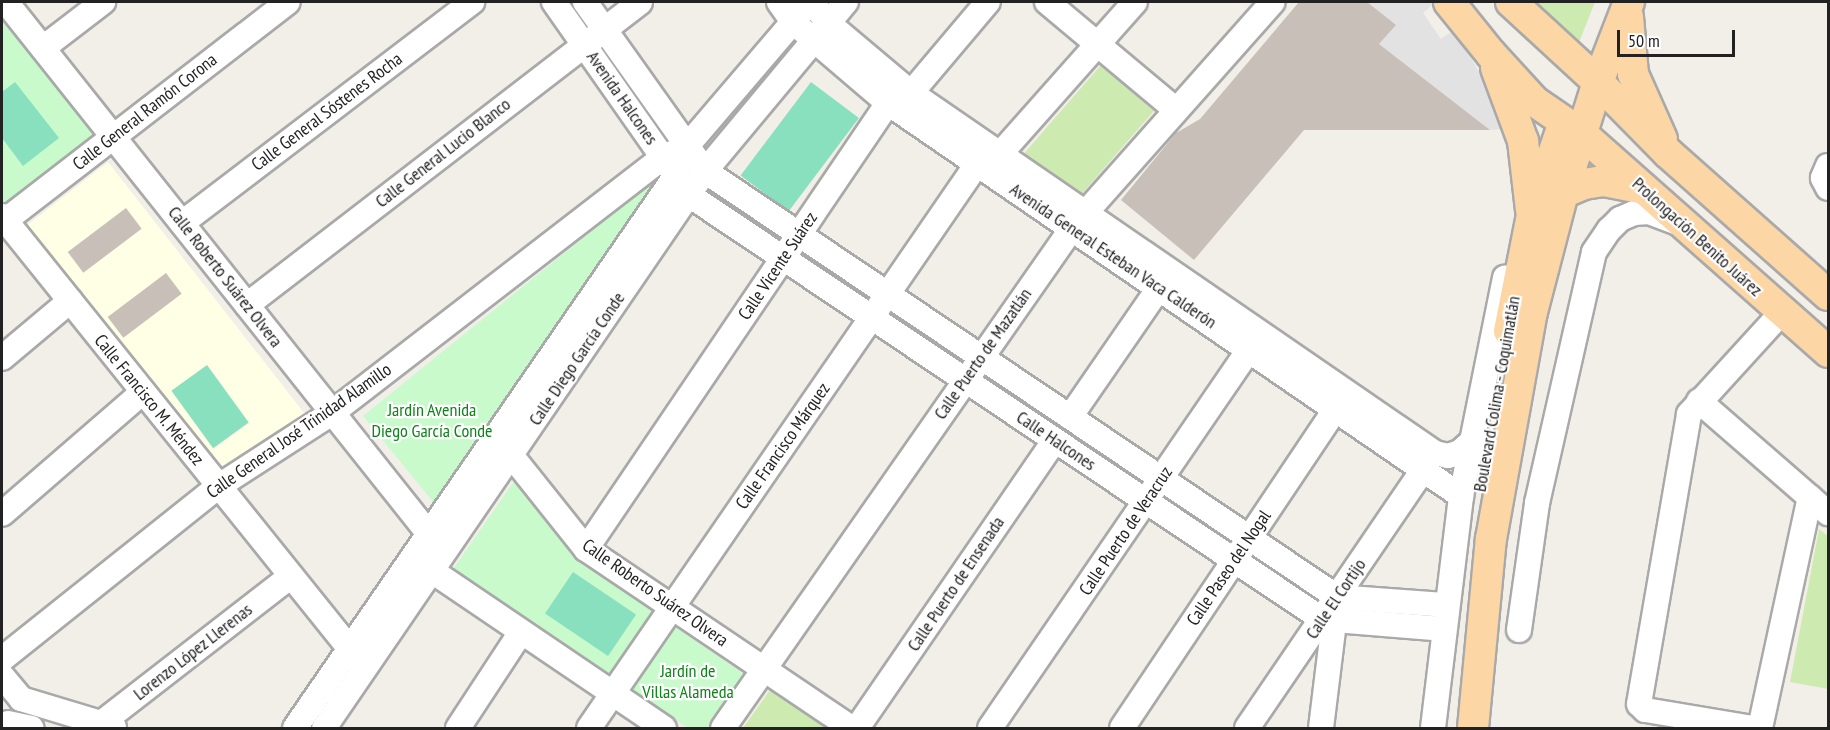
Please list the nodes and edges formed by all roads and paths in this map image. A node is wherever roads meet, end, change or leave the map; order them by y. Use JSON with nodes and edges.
{"nodes":[{"id":1,"x":6,"y":2,"type":"edge"},
{"id":2,"x":103,"y":2,"type":"edge"},
{"id":3,"x":288,"y":2,"type":"edge"},
{"id":4,"x":472,"y":2,"type":"edge"},
{"id":5,"x":554,"y":2,"type":"edge"},
{"id":6,"x":585,"y":2,"type":"edge"},
{"id":7,"x":640,"y":2,"type":"edge"},
{"id":8,"x":779,"y":2,"type":"edge"},
{"id":9,"x":811,"y":2,"type":"edge"},
{"id":10,"x":846,"y":2,"type":"edge"},
{"id":11,"x":988,"y":2,"type":"edge"},
{"id":12,"x":1047,"y":2,"type":"edge"},
{"id":13,"x":1135,"y":2,"type":"edge"},
{"id":14,"x":1273,"y":2,"type":"edge"},
{"id":15,"x":1449,"y":2,"type":"edge"},
{"id":16,"x":1511,"y":2,"type":"edge"},
{"id":17,"x":1621,"y":3,"type":"edge"},
{"id":18,"x":793,"y":22,"type":"junction"},
{"id":19,"x":604,"y":29,"type":"junction"},
{"id":20,"x":821,"y":31,"type":"junction"},
{"id":21,"x":1097,"y":44,"type":"junction"},
{"id":22,"x":584,"y":45,"type":"junction"},
{"id":23,"x":43,"y":48,"type":"junction"},
{"id":24,"x":1491,"y":54,"type":"junction"},
{"id":25,"x":1590,"y":76,"type":"junction"},
{"id":26,"x":911,"y":93,"type":"junction"},
{"id":27,"x":888,"y":103,"type":"junction"},
{"id":28,"x":1176,"y":110,"type":"junction"},
{"id":29,"x":1573,"y":128,"type":"junction"},
{"id":30,"x":113,"y":136,"type":"junction"},
{"id":31,"x":687,"y":146,"type":"junction"},
{"id":32,"x":1668,"y":153,"type":"junction"},
{"id":33,"x":1000,"y":154,"type":"junction"},
{"id":34,"x":977,"y":164,"type":"junction"},
{"id":35,"x":669,"y":166,"type":"junction"},
{"id":36,"x":1828,"y":166,"type":"edge"},
{"id":37,"x":705,"y":171,"type":"junction"},
{"id":38,"x":1642,"y":188,"type":"junction"},
{"id":39,"x":1828,"y":188,"type":"edge"},
{"id":40,"x":1563,"y":193,"type":"junction"},
{"id":41,"x":689,"y":195,"type":"junction"},
{"id":42,"x":1532,"y":216,"type":"junction"},
{"id":43,"x":3,"y":220,"type":"edge"},
{"id":44,"x":1078,"y":220,"type":"junction"},
{"id":45,"x":182,"y":223,"type":"junction"},
{"id":46,"x":1687,"y":228,"type":"junction"},
{"id":47,"x":799,"y":235,"type":"junction"},
{"id":48,"x":1131,"y":256,"type":"junction"},
{"id":49,"x":783,"y":258,"type":"junction"},
{"id":50,"x":1159,"y":288,"type":"junction"},
{"id":51,"x":888,"y":294,"type":"junction"},
{"id":52,"x":1828,"y":296,"type":"edge"},
{"id":53,"x":70,"y":302,"type":"junction"},
{"id":54,"x":247,"y":305,"type":"junction"},
{"id":55,"x":1782,"y":312,"type":"junction"},
{"id":56,"x":872,"y":318,"type":"junction"},
{"id":57,"x":1255,"y":341,"type":"junction"},
{"id":58,"x":1828,"y":352,"type":"edge"},
{"id":59,"x":980,"y":357,"type":"junction"},
{"id":60,"x":2,"y":358,"type":"edge"},
{"id":61,"x":965,"y":380,"type":"junction"},
{"id":62,"x":143,"y":392,"type":"junction"},
{"id":63,"x":1699,"y":401,"type":"junction"},
{"id":64,"x":1336,"y":408,"type":"junction"},
{"id":65,"x":332,"y":412,"type":"junction"},
{"id":66,"x":1070,"y":417,"type":"junction"},
{"id":67,"x":1055,"y":440,"type":"junction"},
{"id":68,"x":1471,"y":442,"type":"junction"},
{"id":69,"x":511,"y":455,"type":"junction"},
{"id":70,"x":1425,"y":469,"type":"junction"},
{"id":71,"x":1161,"y":479,"type":"junction"},
{"id":72,"x":219,"y":486,"type":"junction"},
{"id":73,"x":1461,"y":496,"type":"junction"},
{"id":74,"x":1810,"y":497,"type":"junction"},
{"id":75,"x":1146,"y":501,"type":"junction"},
{"id":76,"x":1828,"y":513,"type":"edge"},
{"id":77,"x":2,"y":514,"type":"edge"},
{"id":78,"x":1249,"y":538,"type":"junction"},
{"id":79,"x":438,"y":540,"type":"junction"},
{"id":80,"x":586,"y":549,"type":"junction"},
{"id":81,"x":1234,"y":560,"type":"junction"},
{"id":82,"x":432,"y":571,"type":"junction"},
{"id":83,"x":291,"y":576,"type":"junction"},
{"id":84,"x":1446,"y":605,"type":"junction"},
{"id":85,"x":670,"y":606,"type":"junction"},
{"id":86,"x":1331,"y":612,"type":"junction"},
{"id":87,"x":1443,"y":629,"type":"junction"},
{"id":88,"x":1519,"y":630,"type":"dead end"},
{"id":89,"x":521,"y":632,"type":"junction"},
{"id":90,"x":359,"y":656,"type":"junction"},
{"id":91,"x":2,"y":659,"type":"edge"},
{"id":92,"x":764,"y":669,"type":"junction"},
{"id":93,"x":2,"y":676,"type":"edge"},
{"id":94,"x":612,"y":693,"type":"junction"},
{"id":95,"x":106,"y":727,"type":"edge"},
{"id":96,"x":295,"y":729,"type":"edge"},
{"id":97,"x":324,"y":729,"type":"edge"},
{"id":98,"x":458,"y":729,"type":"edge"},
{"id":99,"x":589,"y":729,"type":"edge"},
{"id":100,"x":664,"y":729,"type":"edge"},
{"id":101,"x":723,"y":729,"type":"edge"},
{"id":102,"x":852,"y":729,"type":"edge"},
{"id":103,"x":857,"y":729,"type":"edge"},
{"id":104,"x":990,"y":729,"type":"edge"},
{"id":105,"x":1122,"y":729,"type":"edge"},
{"id":106,"x":1247,"y":729,"type":"edge"},
{"id":107,"x":1322,"y":729,"type":"edge"},
{"id":108,"x":1433,"y":729,"type":"edge"},
{"id":109,"x":1453,"y":729,"type":"edge"},
{"id":110,"x":1473,"y":729,"type":"edge"},
{"id":111,"x":1753,"y":729,"type":"edge"},
{"id":112,"x":1760,"y":729,"type":"edge"}],
"edges":[{"from":1,"to":23,"type":"street","name":"Calle Roberto Suárez Olvera"},
{"from":2,"to":23,"type":"street"},
{"from":3,"to":30,"type":"street","name":"Calle General Ramón Corona"},
{"from":4,"to":45,"type":"street","name":"Calle General Sóstenes Rocha"},
{"from":5,"to":22,"type":"street","name":"Avenida Halcones"},
{"from":6,"to":19,"type":"street","name":"Avenida Halcones"},
{"from":7,"to":19,"type":"street","name":"Calle General Lucio Blanco"},
{"from":8,"to":18,"type":"street","name":"Avenida General Esteban Vaca Calderón"},
{"from":9,"to":18,"type":"street"},
{"from":9,"to":20,"type":"street","name":"Avenida General Esteban Vaca Calderón"},
{"from":10,"to":20,"type":"street","name":"Calle Diego García Conde"},
{"from":11,"to":26,"type":"street"},
{"from":12,"to":21,"type":"street"},
{"from":13,"to":21,"type":"street"},
{"from":14,"to":28,"type":"street","name":"Calle Puerto de Mazatlán"},
{"from":15,"to":24,"type":"main road","name":"Prolongación Benito Juárez"},
{"from":16,"to":25,"type":"main road"},
{"from":17,"to":25,"type":"main road","name":"Boulevard Colima - Coquimatlán"},
{"from":17,"to":32,"type":"main road"},
{"from":18,"to":20,"type":"street","name":"Avenida General Esteban Vaca Calderón"},
{"from":18,"to":31,"type":"street"},
{"from":19,"to":22,"type":"street","name":"Calle General Lucio Blanco"},
{"from":19,"to":31,"type":"street","name":"Avenida Halcones"},
{"from":20,"to":26,"type":"street","name":"Avenida General Esteban Vaca Calderón"},
{"from":20,"to":27,"type":"street","name":"Avenida General Esteban Vaca Calderón"},
{"from":20,"to":37,"type":"street","name":"Calle Diego García Conde"},
{"from":21,"to":28,"type":"street"},
{"from":21,"to":33,"type":"street"},
{"from":22,"to":35,"type":"street","name":"Avenida Halcones"},
{"from":22,"to":54,"type":"street","name":"Calle General Lucio Blanco"},
{"from":23,"to":30,"type":"street","name":"Calle Roberto Suárez Olvera"},
{"from":24,"to":29,"type":"main road","name":"Prolongación Benito Juárez"},
{"from":24,"to":42,"type":"main road"},
{"from":25,"to":29,"type":"main road","name":"Boulevard Colima - Coquimatlán"},
{"from":25,"to":32,"type":"main road"},
{"from":26,"to":27,"type":"street"},
{"from":26,"to":33,"type":"street","name":"Avenida General Esteban Vaca Calderón"},
{"from":27,"to":34,"type":"street","name":"Avenida General Esteban Vaca Calderón"},
{"from":27,"to":47,"type":"street","name":"Calle Vicente Suárez"},
{"from":28,"to":44,"type":"street","name":"Calle Puerto de Mazatlán"},
{"from":29,"to":38,"type":"main road","name":"Prolongación Benito Juárez"},
{"from":29,"to":40,"type":"main road","name":"Boulevard Colima - Coquimatlán"},
{"from":29,"to":42,"type":"main road","name":"Boulevard Colima - Coquimatlán"},
{"from":30,"to":43,"type":"street","name":"Calle General Ramón Corona"},
{"from":30,"to":45,"type":"street","name":"Calle Roberto Suárez Olvera"},
{"from":31,"to":35,"type":"street","name":"Calle General José Trinidad Alamillo"},
{"from":31,"to":37,"type":"street","name":"Avenida Halcones"},
{"from":32,"to":52,"type":"main road"},
{"from":33,"to":44,"type":"street","name":"Avenida General Esteban Vaca Calderón"},
{"from":34,"to":44,"type":"street","name":"Avenida General Esteban Vaca Calderón"},
{"from":34,"to":51,"type":"street","name":"Calle Francisco Márquez"},
{"from":35,"to":41,"type":"street","name":"Avenida Halcones"},
{"from":35,"to":65,"type":"street","name":"Calle General José Trinidad Alamillo"},
{"from":35,"to":79,"type":"street","name":"Calle Diego García Conde"},
{"from":36,"to":39,"type":"street"},
{"from":37,"to":41,"type":"street","name":"Calle Diego García Conde"},
{"from":37,"to":47,"type":"street","name":"Calle Halcones"},
{"from":38,"to":40,"type":"main road"},
{"from":38,"to":46,"type":"main road","name":"Prolongación Benito Juárez"},
{"from":40,"to":110,"type":"main road","name":"Boulevard Colima - Coquimatlán"},
{"from":41,"to":49,"type":"street","name":"Calle Halcones"},
{"from":41,"to":69,"type":"street","name":"Calle Diego García Conde"},
{"from":42,"to":68,"type":"street"},
{"from":42,"to":109,"type":"main road","name":"Boulevard Colima - Coquimatlán"},
{"from":43,"to":53,"type":"street","name":"Calle Francisco M. Méndez"},
{"from":44,"to":48,"type":"street","name":"Avenida General Esteban Vaca Calderón"},
{"from":44,"to":59,"type":"street","name":"Calle Puerto de Mazatlán"},
{"from":45,"to":54,"type":"street","name":"Calle Roberto Suárez Olvera"},
{"from":46,"to":55,"type":"main road","name":"Prolongación Benito Juárez"},
{"from":46,"to":88,"type":"street"},
{"from":47,"to":49,"type":"street","name":"Calle Vicente Suárez"},
{"from":47,"to":51,"type":"street","name":"Calle Halcones"},
{"from":48,"to":50,"type":"street","name":"Avenida General Esteban Vaca Calderón"},
{"from":48,"to":57,"type":"street","name":"Avenida General Esteban Vaca Calderón"},
{"from":49,"to":56,"type":"street","name":"Calle Halcones"},
{"from":49,"to":80,"type":"street","name":"Calle Vicente Suárez"},
{"from":50,"to":57,"type":"street","name":"Avenida General Esteban Vaca Calderón"},
{"from":50,"to":66,"type":"street"},
{"from":51,"to":56,"type":"street","name":"Calle Francisco Márquez"},
{"from":51,"to":59,"type":"street","name":"Calle Halcones"},
{"from":53,"to":60,"type":"street"},
{"from":53,"to":62,"type":"street","name":"Calle Francisco M. Méndez"},
{"from":54,"to":65,"type":"street","name":"Calle Roberto Suárez Olvera"},
{"from":55,"to":58,"type":"main road","name":"Prolongación Benito Juárez"},
{"from":55,"to":63,"type":"street"},
{"from":56,"to":61,"type":"street","name":"Calle Halcones"},
{"from":56,"to":85,"type":"street","name":"Calle Francisco Márquez"},
{"from":57,"to":64,"type":"street","name":"Avenida General Esteban Vaca Calderón"},
{"from":57,"to":68,"type":"street","name":"Avenida General Esteban Vaca Calderón"},
{"from":57,"to":71,"type":"street","name":"Calle Puerto de Veracruz"},
{"from":59,"to":61,"type":"street","name":"Calle Puerto de Mazatlán"},
{"from":59,"to":66,"type":"street","name":"Calle Halcones"},
{"from":61,"to":67,"type":"street","name":"Calle Halcones"},
{"from":61,"to":92,"type":"street","name":"Calle Puerto de Mazatlán"},
{"from":62,"to":72,"type":"street","name":"Calle Francisco M. Méndez"},
{"from":62,"to":77,"type":"street"},
{"from":63,"to":74,"type":"street"},
{"from":63,"to":111,"type":"street"},
{"from":64,"to":70,"type":"street","name":"Avenida General Esteban Vaca Calderón"},
{"from":64,"to":78,"type":"street","name":"Calle Paseo del Nogal"},
{"from":65,"to":72,"type":"street","name":"Calle General José Trinidad Alamillo"},
{"from":65,"to":79,"type":"street","name":"Calle Roberto Suárez Olvera"},
{"from":66,"to":71,"type":"street","name":"Calle Halcones"},
{"from":67,"to":75,"type":"street","name":"Calle Halcones"},
{"from":67,"to":103,"type":"street","name":"Calle Puerto de Ensenada"},
{"from":68,"to":73,"type":"street"},
{"from":69,"to":79,"type":"street","name":"Calle Diego García Conde"},
{"from":69,"to":80,"type":"street","name":"Calle Roberto Suárez Olvera"},
{"from":70,"to":73,"type":"street","name":"Avenida General Esteban Vaca Calderón"},
{"from":70,"to":86,"type":"street","name":"Calle El Cortijo"},
{"from":71,"to":75,"type":"street","name":"Calle Puerto de Veracruz"},
{"from":71,"to":78,"type":"street","name":"Calle Halcones"},
{"from":72,"to":83,"type":"street","name":"Calle Francisco M. Méndez"},
{"from":72,"to":91,"type":"street","name":"Calle General José Trinidad Alamillo"},
{"from":73,"to":84,"type":"street"},
{"from":74,"to":76,"type":"street"},
{"from":74,"to":112,"type":"street"},
{"from":75,"to":81,"type":"street","name":"Calle Halcones"},
{"from":75,"to":104,"type":"street","name":"Calle Puerto de Veracruz"},
{"from":78,"to":81,"type":"street","name":"Calle Paseo del Nogal"},
{"from":78,"to":86,"type":"street","name":"Calle Halcones"},
{"from":79,"to":82,"type":"street","name":"Calle Diego García Conde"},
{"from":79,"to":90,"type":"street","name":"Calle Diego García Conde"},
{"from":80,"to":85,"type":"street","name":"Calle Roberto Suárez Olvera"},
{"from":81,"to":86,"type":"street","name":"Calle Halcones"},
{"from":81,"to":105,"type":"street","name":"Calle Paseo del Nogal"},
{"from":82,"to":89,"type":"street"},
{"from":82,"to":90,"type":"street","name":"Calle Diego García Conde"},
{"from":83,"to":90,"type":"street","name":"Calle Francisco M. Méndez"},
{"from":83,"to":95,"type":"street","name":"Lorenzo López Llerenas"},
{"from":84,"to":86,"type":"street","name":"Calle Halcones"},
{"from":84,"to":87,"type":"street"},
{"from":85,"to":92,"type":"street","name":"Calle Roberto Suárez Olvera"},
{"from":85,"to":94,"type":"street","name":"Calle Francisco Márquez"},
{"from":86,"to":87,"type":"street","name":"Calle Halcones"},
{"from":86,"to":106,"type":"street","name":"Calle El Cortijo"},
{"from":86,"to":107,"type":"street"},
{"from":87,"to":108,"type":"street"},
{"from":89,"to":94,"type":"street"},
{"from":89,"to":98,"type":"street"},
{"from":90,"to":96,"type":"street","name":"Calle Diego García Conde"},
{"from":90,"to":97,"type":"street","name":"Calle Diego García Conde"},
{"from":92,"to":101,"type":"street","name":"Calle Puerto de Mazatlán"},
{"from":92,"to":102,"type":"street","name":"Calle Roberto Suárez Olvera"},
{"from":93,"to":95,"type":"street"},
{"from":94,"to":99,"type":"street","name":"Calle Francisco Márquez"},
{"from":94,"to":100,"type":"street"}]}
